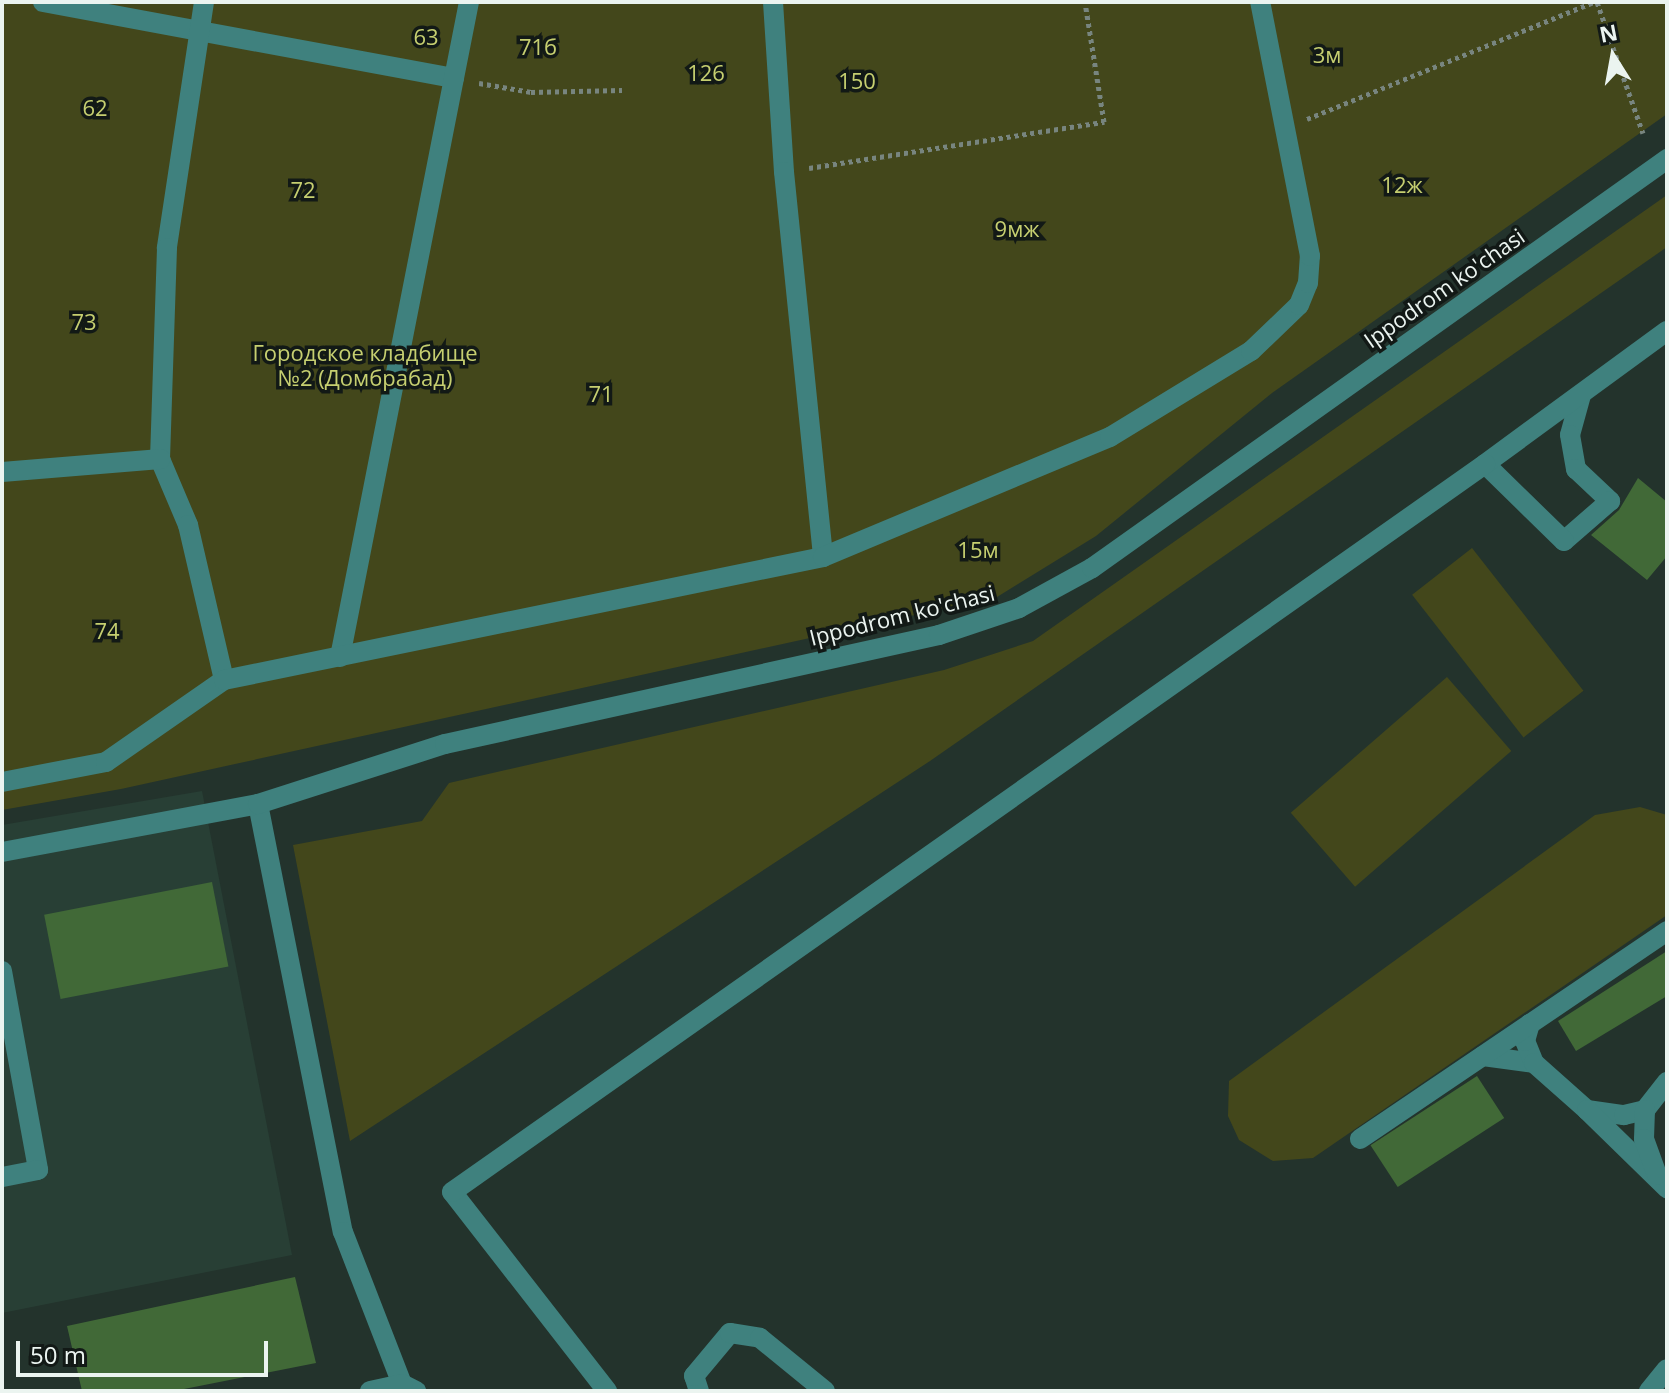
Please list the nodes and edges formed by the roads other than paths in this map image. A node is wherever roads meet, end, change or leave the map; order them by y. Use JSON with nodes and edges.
{"nodes":[{"id":1,"x":43,"y":2,"type":"edge"},
{"id":2,"x":204,"y":2,"type":"edge"},
{"id":3,"x":469,"y":2,"type":"edge"},
{"id":4,"x":773,"y":2,"type":"edge"},
{"id":5,"x":1260,"y":2,"type":"edge"},
{"id":6,"x":199,"y":32,"type":"junction"},
{"id":7,"x":454,"y":78,"type":"junction"},
{"id":8,"x":1667,"y":159,"type":"edge"},
{"id":9,"x":1667,"y":331,"type":"edge"},
{"id":10,"x":1581,"y":395,"type":"junction"},
{"id":11,"x":160,"y":459,"type":"junction"},
{"id":12,"x":1485,"y":464,"type":"junction"},
{"id":13,"x":2,"y":472,"type":"edge"},
{"id":14,"x":823,"y":557,"type":"junction"},
{"id":15,"x":340,"y":657,"type":"junction"},
{"id":16,"x":224,"y":680,"type":"junction"},
{"id":17,"x":2,"y":782,"type":"edge"},
{"id":18,"x":258,"y":804,"type":"junction"},
{"id":19,"x":2,"y":852,"type":"edge"},
{"id":20,"x":1667,"y":931,"type":"edge"},
{"id":21,"x":2,"y":971,"type":"edge"},
{"id":22,"x":6,"y":1020,"type":"edge"},
{"id":23,"x":1530,"y":1024,"type":"junction"},
{"id":24,"x":1483,"y":1056,"type":"junction"},
{"id":25,"x":1534,"y":1063,"type":"junction"},
{"id":26,"x":1667,"y":1082,"type":"edge"},
{"id":27,"x":1587,"y":1110,"type":"junction"},
{"id":28,"x":1645,"y":1110,"type":"junction"},
{"id":29,"x":1360,"y":1139,"type":"dead end"},
{"id":30,"x":2,"y":1177,"type":"edge"},
{"id":31,"x":1664,"y":1185,"type":"edge"},
{"id":32,"x":1667,"y":1369,"type":"edge"},
{"id":33,"x":409,"y":1387,"type":"edge"},
{"id":34,"x":370,"y":1391,"type":"edge"},
{"id":35,"x":607,"y":1391,"type":"edge"},
{"id":36,"x":699,"y":1391,"type":"edge"},
{"id":37,"x":825,"y":1391,"type":"edge"},
{"id":38,"x":1649,"y":1391,"type":"edge"}],
"edges":[{"from":1,"to":6,"type":"street"},
{"from":2,"to":6,"type":"street"},
{"from":3,"to":7,"type":"street"},
{"from":4,"to":14,"type":"street"},
{"from":5,"to":14,"type":"street"},
{"from":6,"to":7,"type":"street"},
{"from":6,"to":11,"type":"street"},
{"from":7,"to":15,"type":"street"},
{"from":8,"to":18,"type":"street","name":"Ippodrom ko'chasi"},
{"from":9,"to":10,"type":"street"},
{"from":10,"to":12,"type":"street"},
{"from":10,"to":12,"type":"street"},
{"from":11,"to":13,"type":"street"},
{"from":11,"to":16,"type":"street"},
{"from":12,"to":35,"type":"street"},
{"from":14,"to":15,"type":"street"},
{"from":15,"to":16,"type":"street"},
{"from":16,"to":17,"type":"street"},
{"from":18,"to":19,"type":"street","name":"Ippodrom ko'chasi"},
{"from":18,"to":33,"type":"street"},
{"from":20,"to":23,"type":"street"},
{"from":21,"to":22,"type":"street"},
{"from":22,"to":30,"type":"street"},
{"from":23,"to":24,"type":"street"},
{"from":23,"to":25,"type":"street"},
{"from":24,"to":25,"type":"street"},
{"from":24,"to":29,"type":"street"},
{"from":25,"to":27,"type":"street"},
{"from":26,"to":28,"type":"street"},
{"from":27,"to":28,"type":"street"},
{"from":27,"to":31,"type":"street"},
{"from":28,"to":31,"type":"street"},
{"from":32,"to":38,"type":"street"},
{"from":33,"to":34,"type":"street"},
{"from":36,"to":37,"type":"street"}]}
